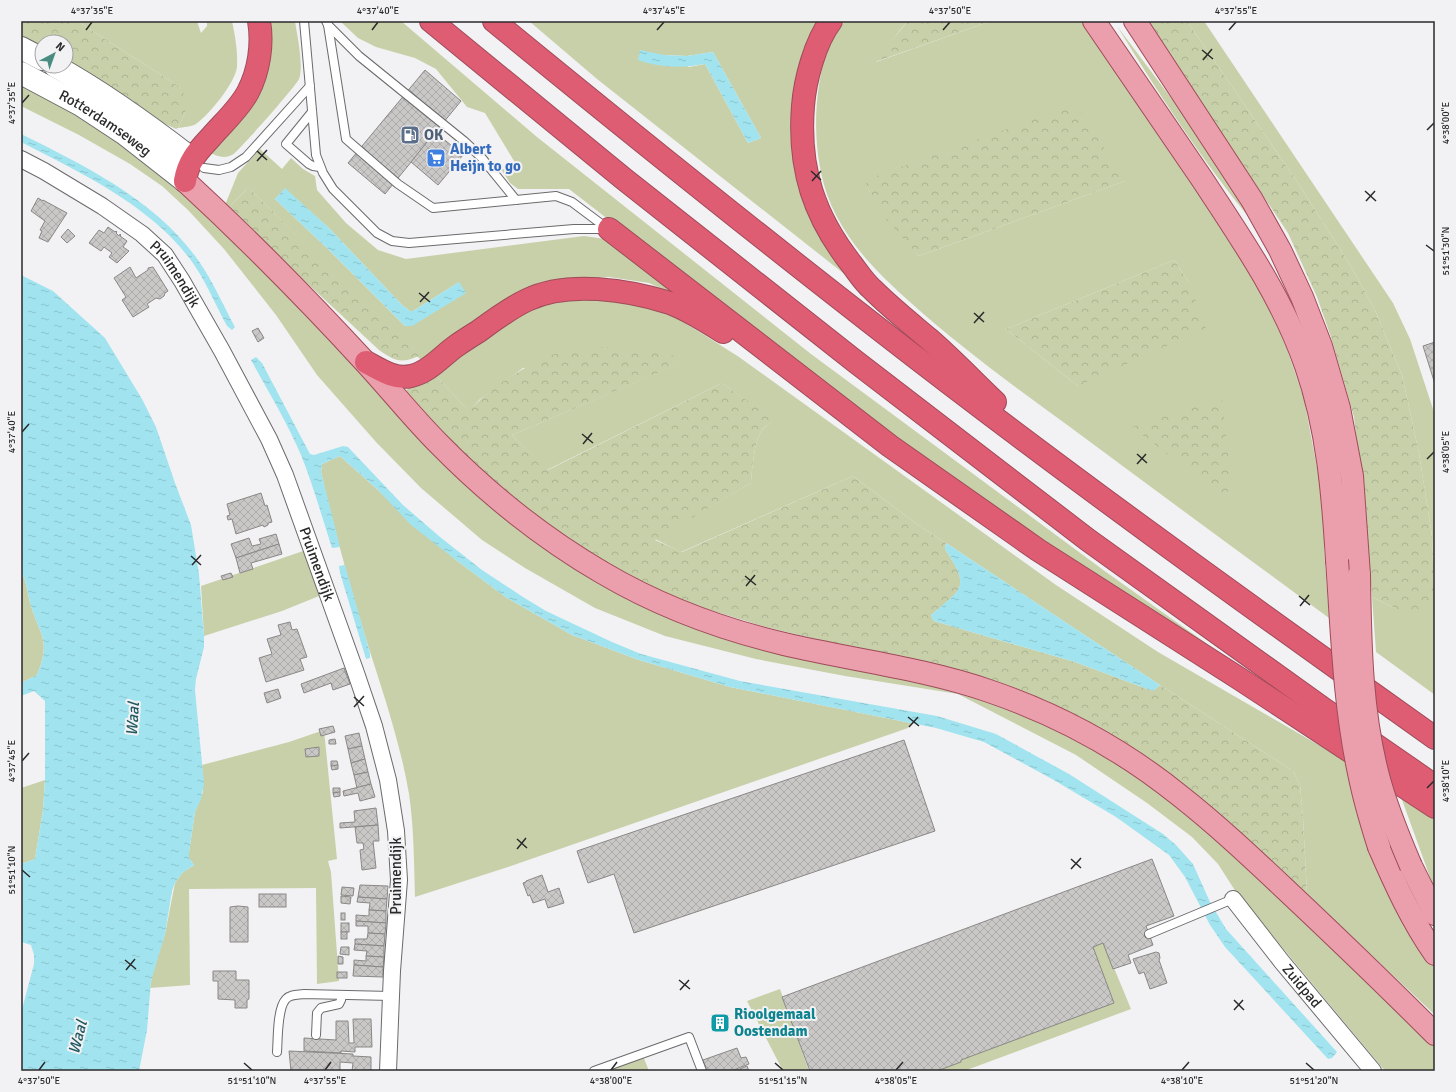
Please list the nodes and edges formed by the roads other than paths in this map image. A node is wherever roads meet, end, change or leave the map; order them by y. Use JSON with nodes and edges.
{"nodes":[{"id":1,"x":259,"y":21,"type":"edge"},
{"id":2,"x":304,"y":21,"type":"edge"},
{"id":3,"x":431,"y":21,"type":"edge"},
{"id":4,"x":494,"y":21,"type":"edge"},
{"id":5,"x":831,"y":21,"type":"edge"},
{"id":6,"x":1094,"y":21,"type":"edge"},
{"id":7,"x":1135,"y":21,"type":"edge"},
{"id":8,"x":327,"y":23,"type":"edge"},
{"id":9,"x":21,"y":48,"type":"edge"},
{"id":10,"x":34,"y":55,"type":"edge"},
{"id":11,"x":21,"y":73,"type":"edge"},
{"id":12,"x":69,"y":74,"type":"edge"},
{"id":13,"x":310,"y":86,"type":"junction"},
{"id":14,"x":312,"y":112,"type":"junction"},
{"id":15,"x":21,"y":159,"type":"edge"},
{"id":16,"x":198,"y":163,"type":"junction"},
{"id":17,"x":320,"y":167,"type":"junction"},
{"id":18,"x":185,"y":181,"type":"junction"},
{"id":19,"x":516,"y":200,"type":"junction"},
{"id":20,"x":609,"y":229,"type":"junction"},
{"id":21,"x":774,"y":358,"type":"junction"},
{"id":22,"x":366,"y":362,"type":"junction"},
{"id":23,"x":1079,"y":480,"type":"junction"},
{"id":24,"x":1435,"y":738,"type":"edge"},
{"id":25,"x":1435,"y":786,"type":"edge"},
{"id":26,"x":1435,"y":807,"type":"edge"},
{"id":27,"x":1233,"y":899,"type":"joint"},
{"id":28,"x":1435,"y":914,"type":"edge"},
{"id":29,"x":1149,"y":934,"type":"dead end"},
{"id":30,"x":1435,"y":954,"type":"edge"},
{"id":31,"x":342,"y":995,"type":"junction"},
{"id":32,"x":391,"y":996,"type":"junction"},
{"id":33,"x":1435,"y":1034,"type":"edge"},
{"id":34,"x":316,"y":1035,"type":"dead end"},
{"id":35,"x":277,"y":1052,"type":"dead end"},
{"id":36,"x":388,"y":1071,"type":"edge"},
{"id":37,"x":594,"y":1071,"type":"edge"},
{"id":38,"x":702,"y":1071,"type":"edge"},
{"id":39,"x":1373,"y":1071,"type":"edge"}],
"edges":[{"from":1,"to":16,"type":"highway"},
{"from":2,"to":13,"type":"lane"},
{"from":3,"to":25,"type":"highway"},
{"from":4,"to":23,"type":"highway"},
{"from":5,"to":23,"type":"highway"},
{"from":6,"to":30,"type":"main road","bridge":true},
{"from":7,"to":28,"type":"main road","bridge":true},
{"from":8,"to":19,"type":"lane"},
{"from":8,"to":19,"type":"lane"},
{"from":9,"to":10,"type":"main road"},
{"from":11,"to":18,"type":"main road","name":"Rotterdamseweg"},
{"from":12,"to":16,"type":"main road","name":"Rotterdamseweg"},
{"from":13,"to":14,"type":"lane"},
{"from":13,"to":16,"type":"lane"},
{"from":14,"to":17,"type":"lane"},
{"from":14,"to":17,"type":"lane"},
{"from":15,"to":32,"type":"street","name":"Pruimendijk"},
{"from":16,"to":18,"type":"highway"},
{"from":17,"to":20,"type":"lane"},
{"from":18,"to":22,"type":"main road"},
{"from":19,"to":20,"type":"lane"},
{"from":20,"to":21,"type":"highway"},
{"from":21,"to":22,"type":"highway"},
{"from":21,"to":26,"type":"highway"},
{"from":22,"to":33,"type":"main road"},
{"from":23,"to":24,"type":"highway"},
{"from":27,"to":29,"type":"lane"},
{"from":27,"to":39,"type":"street","name":"Zuidpad"},
{"from":31,"to":32,"type":"lane"},
{"from":31,"to":34,"type":"lane"},
{"from":31,"to":35,"type":"lane"},
{"from":32,"to":36,"type":"street","name":"Pruimendijk"},
{"from":37,"to":38,"type":"lane"}]}
